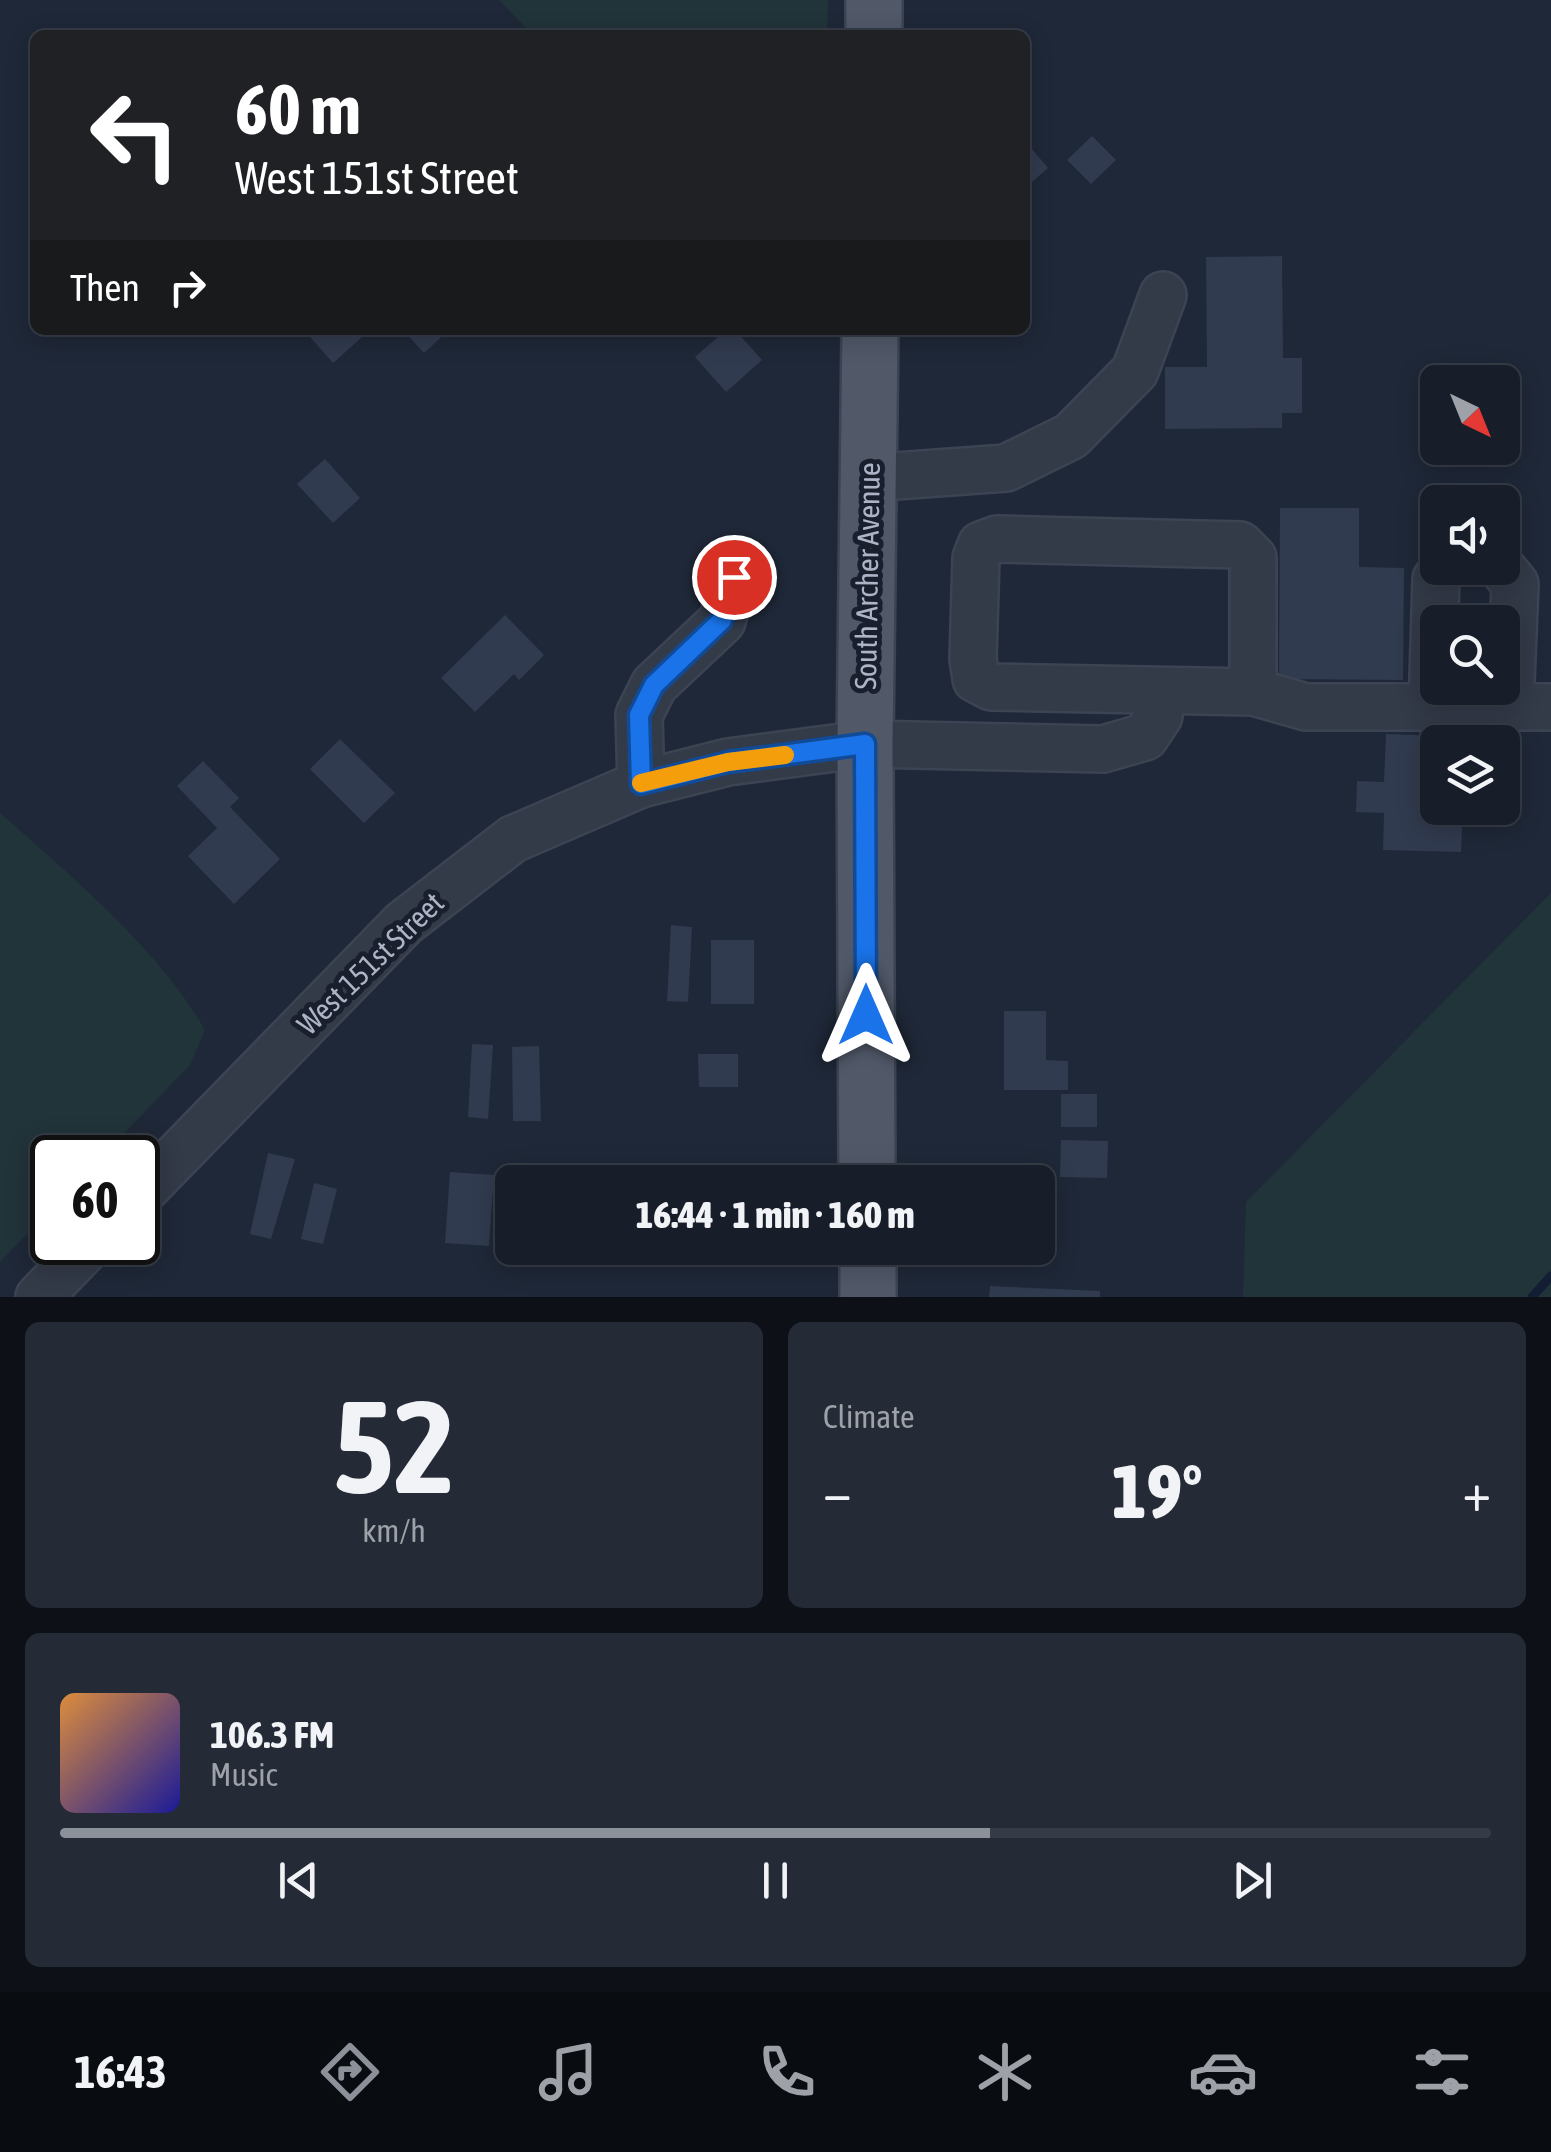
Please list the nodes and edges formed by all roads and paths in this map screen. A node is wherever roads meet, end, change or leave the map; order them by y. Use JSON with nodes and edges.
{"nodes":[{"id":1,"x":874,"y":0,"type":"edge"},
{"id":2,"x":874,"y":30,"type":"edge"},
{"id":3,"x":1164,"y":295,"type":"dead end"},
{"id":4,"x":870,"y":335,"type":"edge"},
{"id":5,"x":868,"y":478,"type":"junction"},
{"id":6,"x":734,"y":577,"type":"dead end"},
{"id":7,"x":1436,"y":585,"type":"edge"},
{"id":8,"x":1515,"y":585,"type":"edge"},
{"id":9,"x":1253,"y":692,"type":"junction"},
{"id":10,"x":1160,"y":693,"type":"junction"},
{"id":11,"x":1531,"y":706,"type":"edge"},
{"id":12,"x":1432,"y":707,"type":"junction"},
{"id":13,"x":865,"y":744,"type":"junction"},
{"id":14,"x":641,"y":784,"type":"junction"},
{"id":15,"x":867,"y":1165,"type":"edge"},
{"id":16,"x":160,"y":1173,"type":"edge"},
{"id":17,"x":70,"y":1265,"type":"edge"},
{"id":18,"x":868,"y":1265,"type":"edge"},
{"id":19,"x":39,"y":1297,"type":"edge"},
{"id":20,"x":868,"y":1297,"type":"edge"}],
"edges":[{"from":1,"to":2,"type":"main road"},
{"from":3,"to":5,"type":"street"},
{"from":4,"to":5,"type":"main road","name":"South Archer Avenue"},
{"from":5,"to":13,"type":"main road","name":"South Archer Avenue"},
{"from":6,"to":14,"type":"street"},
{"from":7,"to":12,"type":"street"},
{"from":8,"to":11,"type":"street"},
{"from":9,"to":10,"type":"street"},
{"from":9,"to":10,"type":"street"},
{"from":9,"to":12,"type":"street"},
{"from":10,"to":13,"type":"street","name":"West 151st Street"},
{"from":11,"to":12,"type":"street"},
{"from":13,"to":14,"type":"street","name":"West 151st Street"},
{"from":13,"to":15,"type":"main road","name":"South Archer Avenue"},
{"from":14,"to":16,"type":"street","name":"West 151st Street"},
{"from":17,"to":19,"type":"street"},
{"from":18,"to":20,"type":"main road"}]}
